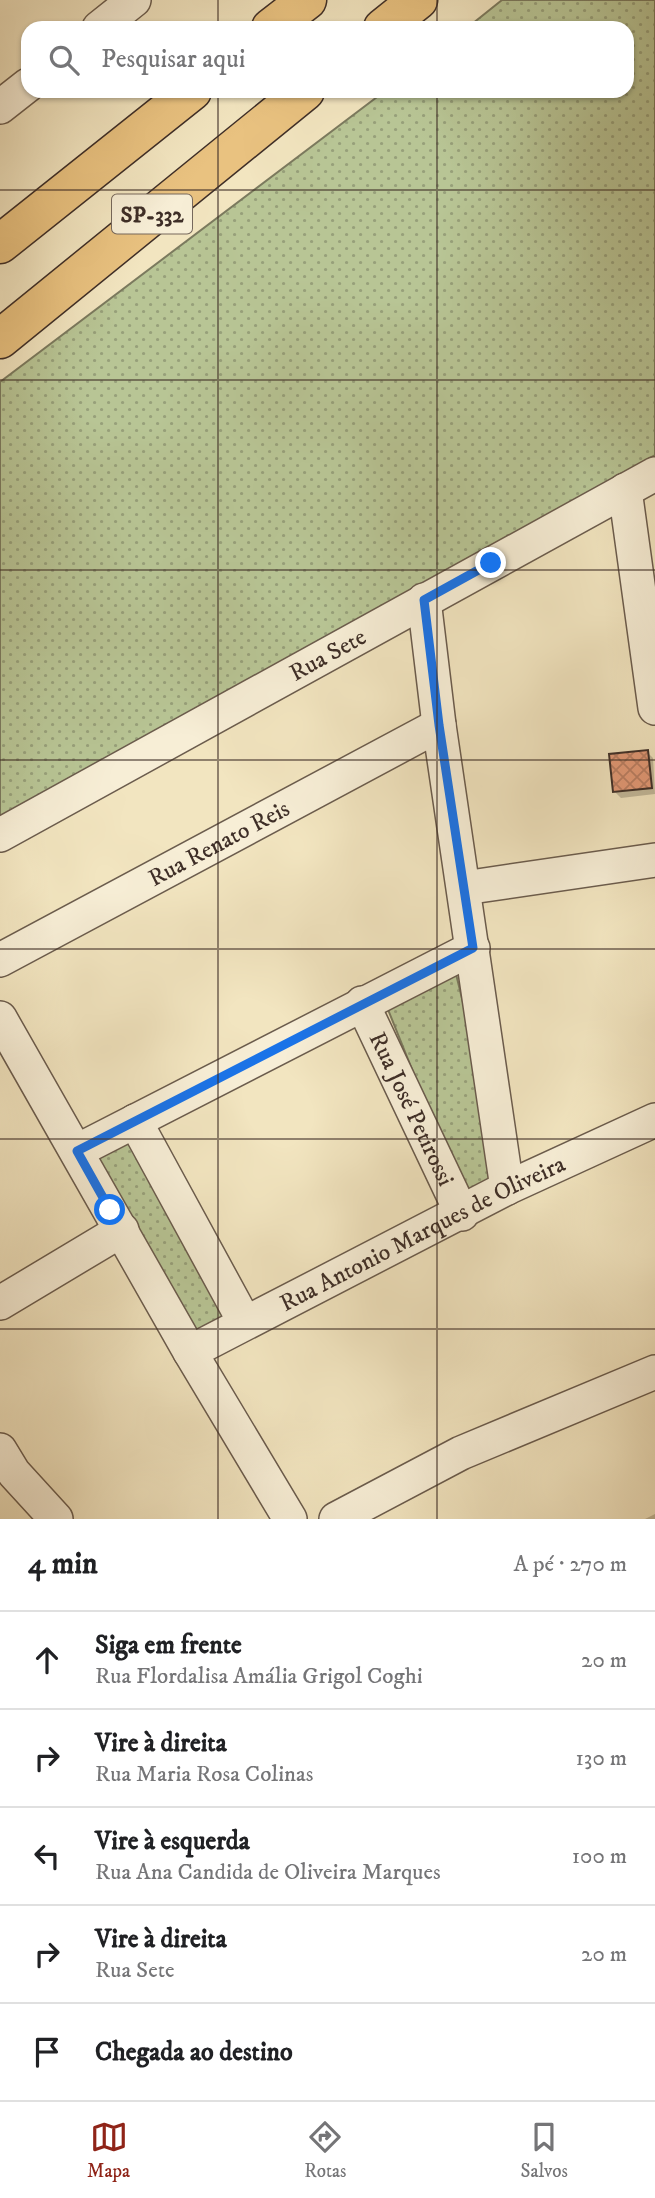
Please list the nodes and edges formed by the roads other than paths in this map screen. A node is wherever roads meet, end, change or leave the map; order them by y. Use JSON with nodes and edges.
{"nodes":[{"id":1,"x":134,"y":0,"type":"edge"},
{"id":2,"x":307,"y":0,"type":"edge"},
{"id":3,"x":418,"y":0,"type":"edge"},
{"id":4,"x":108,"y":21,"type":"edge"},
{"id":5,"x":280,"y":21,"type":"edge"},
{"id":6,"x":392,"y":21,"type":"edge"},
{"id":7,"x":21,"y":90,"type":"edge"},
{"id":8,"x":183,"y":98,"type":"edge"},
{"id":9,"x":296,"y":98,"type":"edge"},
{"id":10,"x":0,"y":107,"type":"edge"},
{"id":11,"x":0,"y":244,"type":"edge"},
{"id":12,"x":0,"y":339,"type":"edge"},
{"id":13,"x":655,"y":474,"type":"edge"},
{"id":14,"x":625,"y":490,"type":"junction"},
{"id":15,"x":424,"y":600,"type":"junction"},
{"id":16,"x":655,"y":708,"type":"edge"},
{"id":17,"x":439,"y":725,"type":"junction"},
{"id":18,"x":0,"y":835,"type":"edge"},
{"id":19,"x":655,"y":860,"type":"edge"},
{"id":20,"x":464,"y":888,"type":"junction"},
{"id":21,"x":473,"y":948,"type":"junction"},
{"id":22,"x":0,"y":960,"type":"edge"},
{"id":23,"x":362,"y":1003,"type":"junction"},
{"id":24,"x":0,"y":1018,"type":"edge"},
{"id":25,"x":655,"y":1120,"type":"edge"},
{"id":26,"x":135,"y":1121,"type":"junction"},
{"id":27,"x":77,"y":1151,"type":"junction"},
{"id":28,"x":508,"y":1188,"type":"junction"},
{"id":29,"x":462,"y":1214,"type":"junction"},
{"id":30,"x":121,"y":1230,"type":"junction"},
{"id":31,"x":0,"y":1303,"type":"edge"},
{"id":32,"x":244,"y":1321,"type":"junction"},
{"id":33,"x":190,"y":1352,"type":"junction"},
{"id":34,"x":655,"y":1373,"type":"edge"},
{"id":35,"x":0,"y":1450,"type":"edge"},
{"id":36,"x":57,"y":1519,"type":"edge"},
{"id":37,"x":290,"y":1519,"type":"edge"},
{"id":38,"x":336,"y":1519,"type":"edge"}],
"edges":[{"from":1,"to":4,"type":"street"},
{"from":2,"to":5,"type":"highway"},
{"from":3,"to":6,"type":"highway"},
{"from":7,"to":10,"type":"street"},
{"from":8,"to":11,"type":"highway","number":"SP-332"},
{"from":9,"to":12,"type":"highway","number":"SP-332"},
{"from":13,"to":14,"type":"street","name":"Rua Sete"},
{"from":14,"to":15,"type":"street","name":"Rua Sete"},
{"from":14,"to":16,"type":"street"},
{"from":15,"to":17,"type":"street"},
{"from":15,"to":18,"type":"street","name":"Rua Sete"},
{"from":17,"to":20,"type":"street"},
{"from":17,"to":22,"type":"street","name":"Rua Renato Reis"},
{"from":19,"to":20,"type":"street"},
{"from":20,"to":21,"type":"street"},
{"from":21,"to":23,"type":"street"},
{"from":21,"to":28,"type":"street"},
{"from":23,"to":26,"type":"street"},
{"from":23,"to":29,"type":"street","name":"Rua José Petirossi"},
{"from":24,"to":27,"type":"street"},
{"from":25,"to":28,"type":"street","name":"Rua Antonio Marques de Oliveira"},
{"from":26,"to":27,"type":"street"},
{"from":26,"to":32,"type":"street"},
{"from":27,"to":30,"type":"street"},
{"from":28,"to":29,"type":"street","name":"Rua Antonio Marques de Oliveira"},
{"from":29,"to":32,"type":"street","name":"Rua Antonio Marques de Oliveira"},
{"from":30,"to":31,"type":"street"},
{"from":30,"to":33,"type":"street"},
{"from":32,"to":33,"type":"street","name":"Rua Antonio Marques de Oliveira"},
{"from":33,"to":37,"type":"street"},
{"from":34,"to":38,"type":"street"},
{"from":35,"to":36,"type":"street"}]}
